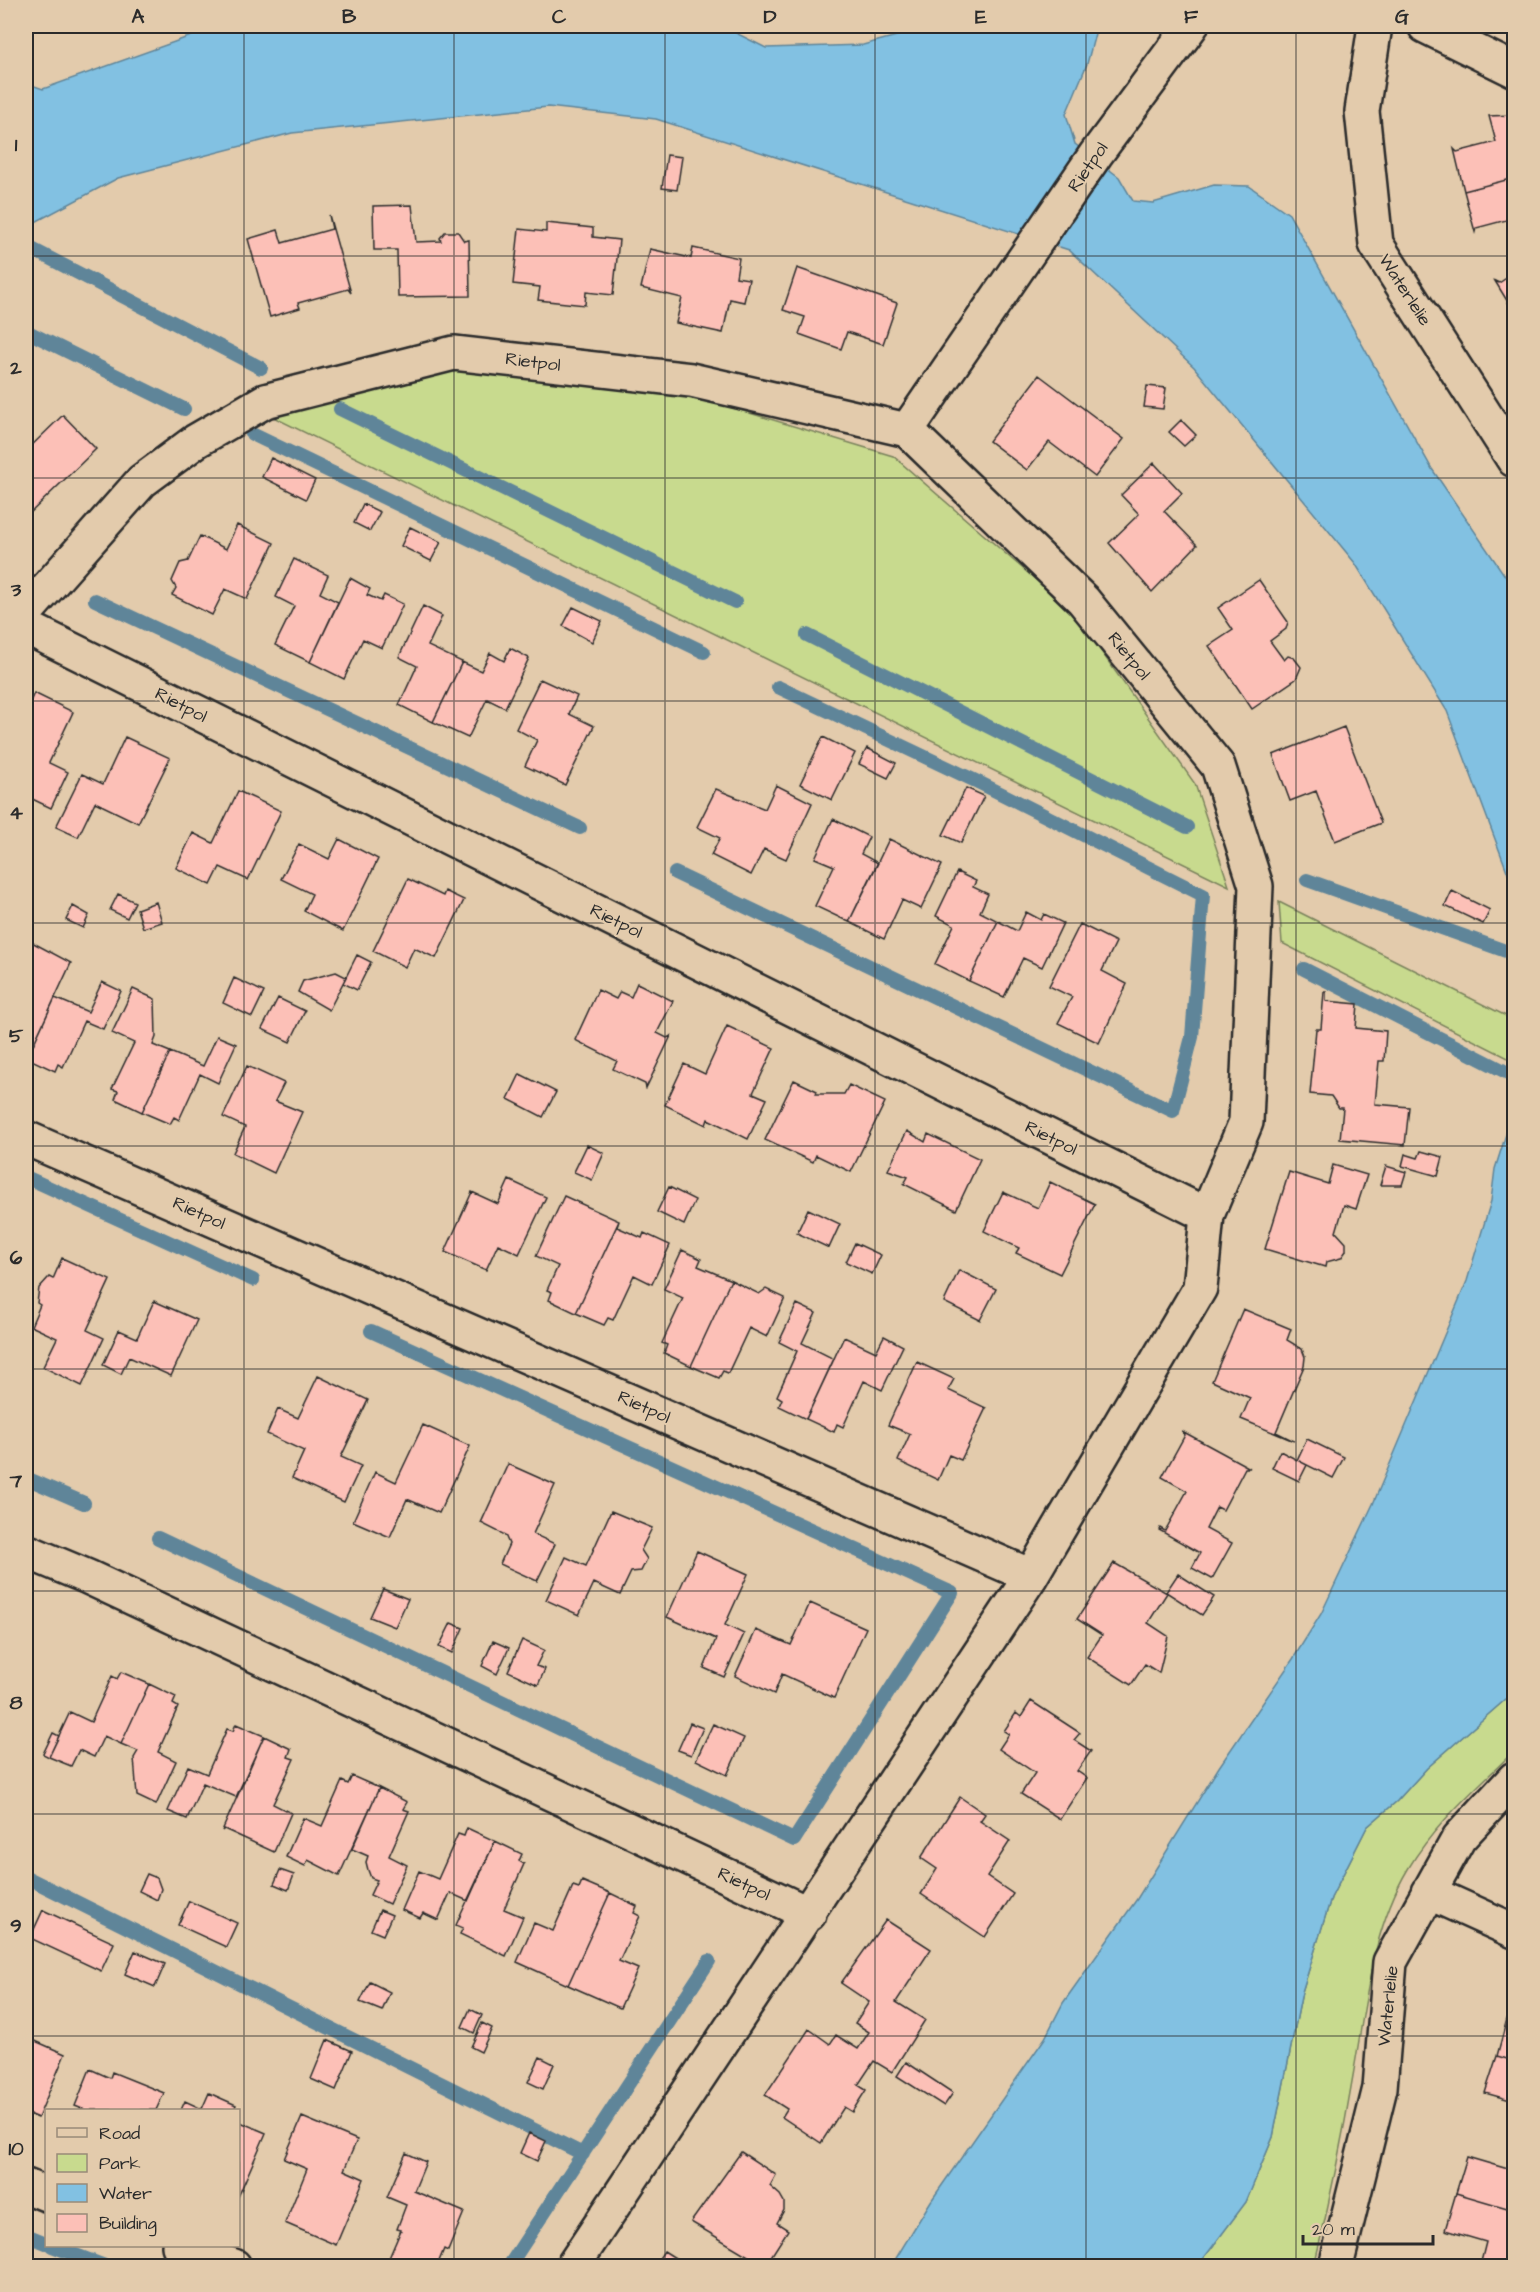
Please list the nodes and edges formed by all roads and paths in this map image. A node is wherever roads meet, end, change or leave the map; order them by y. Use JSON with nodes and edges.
{"nodes":[{"id":1,"x":1191,"y":26,"type":"edge"},
{"id":2,"x":1375,"y":26,"type":"edge"},
{"id":3,"x":1425,"y":26,"type":"edge"},
{"id":4,"x":1515,"y":70,"type":"edge"},
{"id":5,"x":907,"y":430,"type":"junction"},
{"id":6,"x":1515,"y":460,"type":"edge"},
{"id":7,"x":26,"y":612,"type":"edge"},
{"id":8,"x":26,"y":627,"type":"edge"},
{"id":9,"x":26,"y":1138,"type":"edge"},
{"id":10,"x":1207,"y":1215,"type":"junction"},
{"id":11,"x":26,"y":1551,"type":"edge"},
{"id":12,"x":1031,"y":1576,"type":"junction"},
{"id":13,"x":1515,"y":1779,"type":"edge"},
{"id":14,"x":1428,"y":1892,"type":"junction"},
{"id":15,"x":809,"y":1914,"type":"junction"},
{"id":16,"x":1515,"y":1931,"type":"edge"},
{"id":17,"x":26,"y":2186,"type":"edge"},
{"id":18,"x":45,"y":2194,"type":"edge"},
{"id":19,"x":182,"y":2247,"type":"edge"},
{"id":20,"x":234,"y":2266,"type":"edge"},
{"id":21,"x":573,"y":2266,"type":"edge"},
{"id":22,"x":1336,"y":2266,"type":"edge"}],
"edges":[{"from":1,"to":5,"type":"street","name":"Rietpol"},
{"from":2,"to":6,"type":"street","name":"Waterlelie"},
{"from":3,"to":4,"type":"street"},
{"from":5,"to":7,"type":"street","name":"Rietpol"},
{"from":5,"to":10,"type":"street","name":"Rietpol"},
{"from":8,"to":10,"type":"street","name":"Rietpol"},
{"from":9,"to":12,"type":"street","name":"Rietpol"},
{"from":10,"to":12,"type":"street","name":"Rietpol"},
{"from":11,"to":15,"type":"street","name":"Rietpol"},
{"from":12,"to":15,"type":"street","name":"Rietpol"},
{"from":13,"to":14,"type":"street","name":"Waterlelie"},
{"from":14,"to":16,"type":"street"},
{"from":14,"to":22,"type":"street","name":"Waterlelie"},
{"from":15,"to":21,"type":"street","name":"Rietpol"},
{"from":17,"to":18,"type":"street"},
{"from":19,"to":20,"type":"street"}]}
